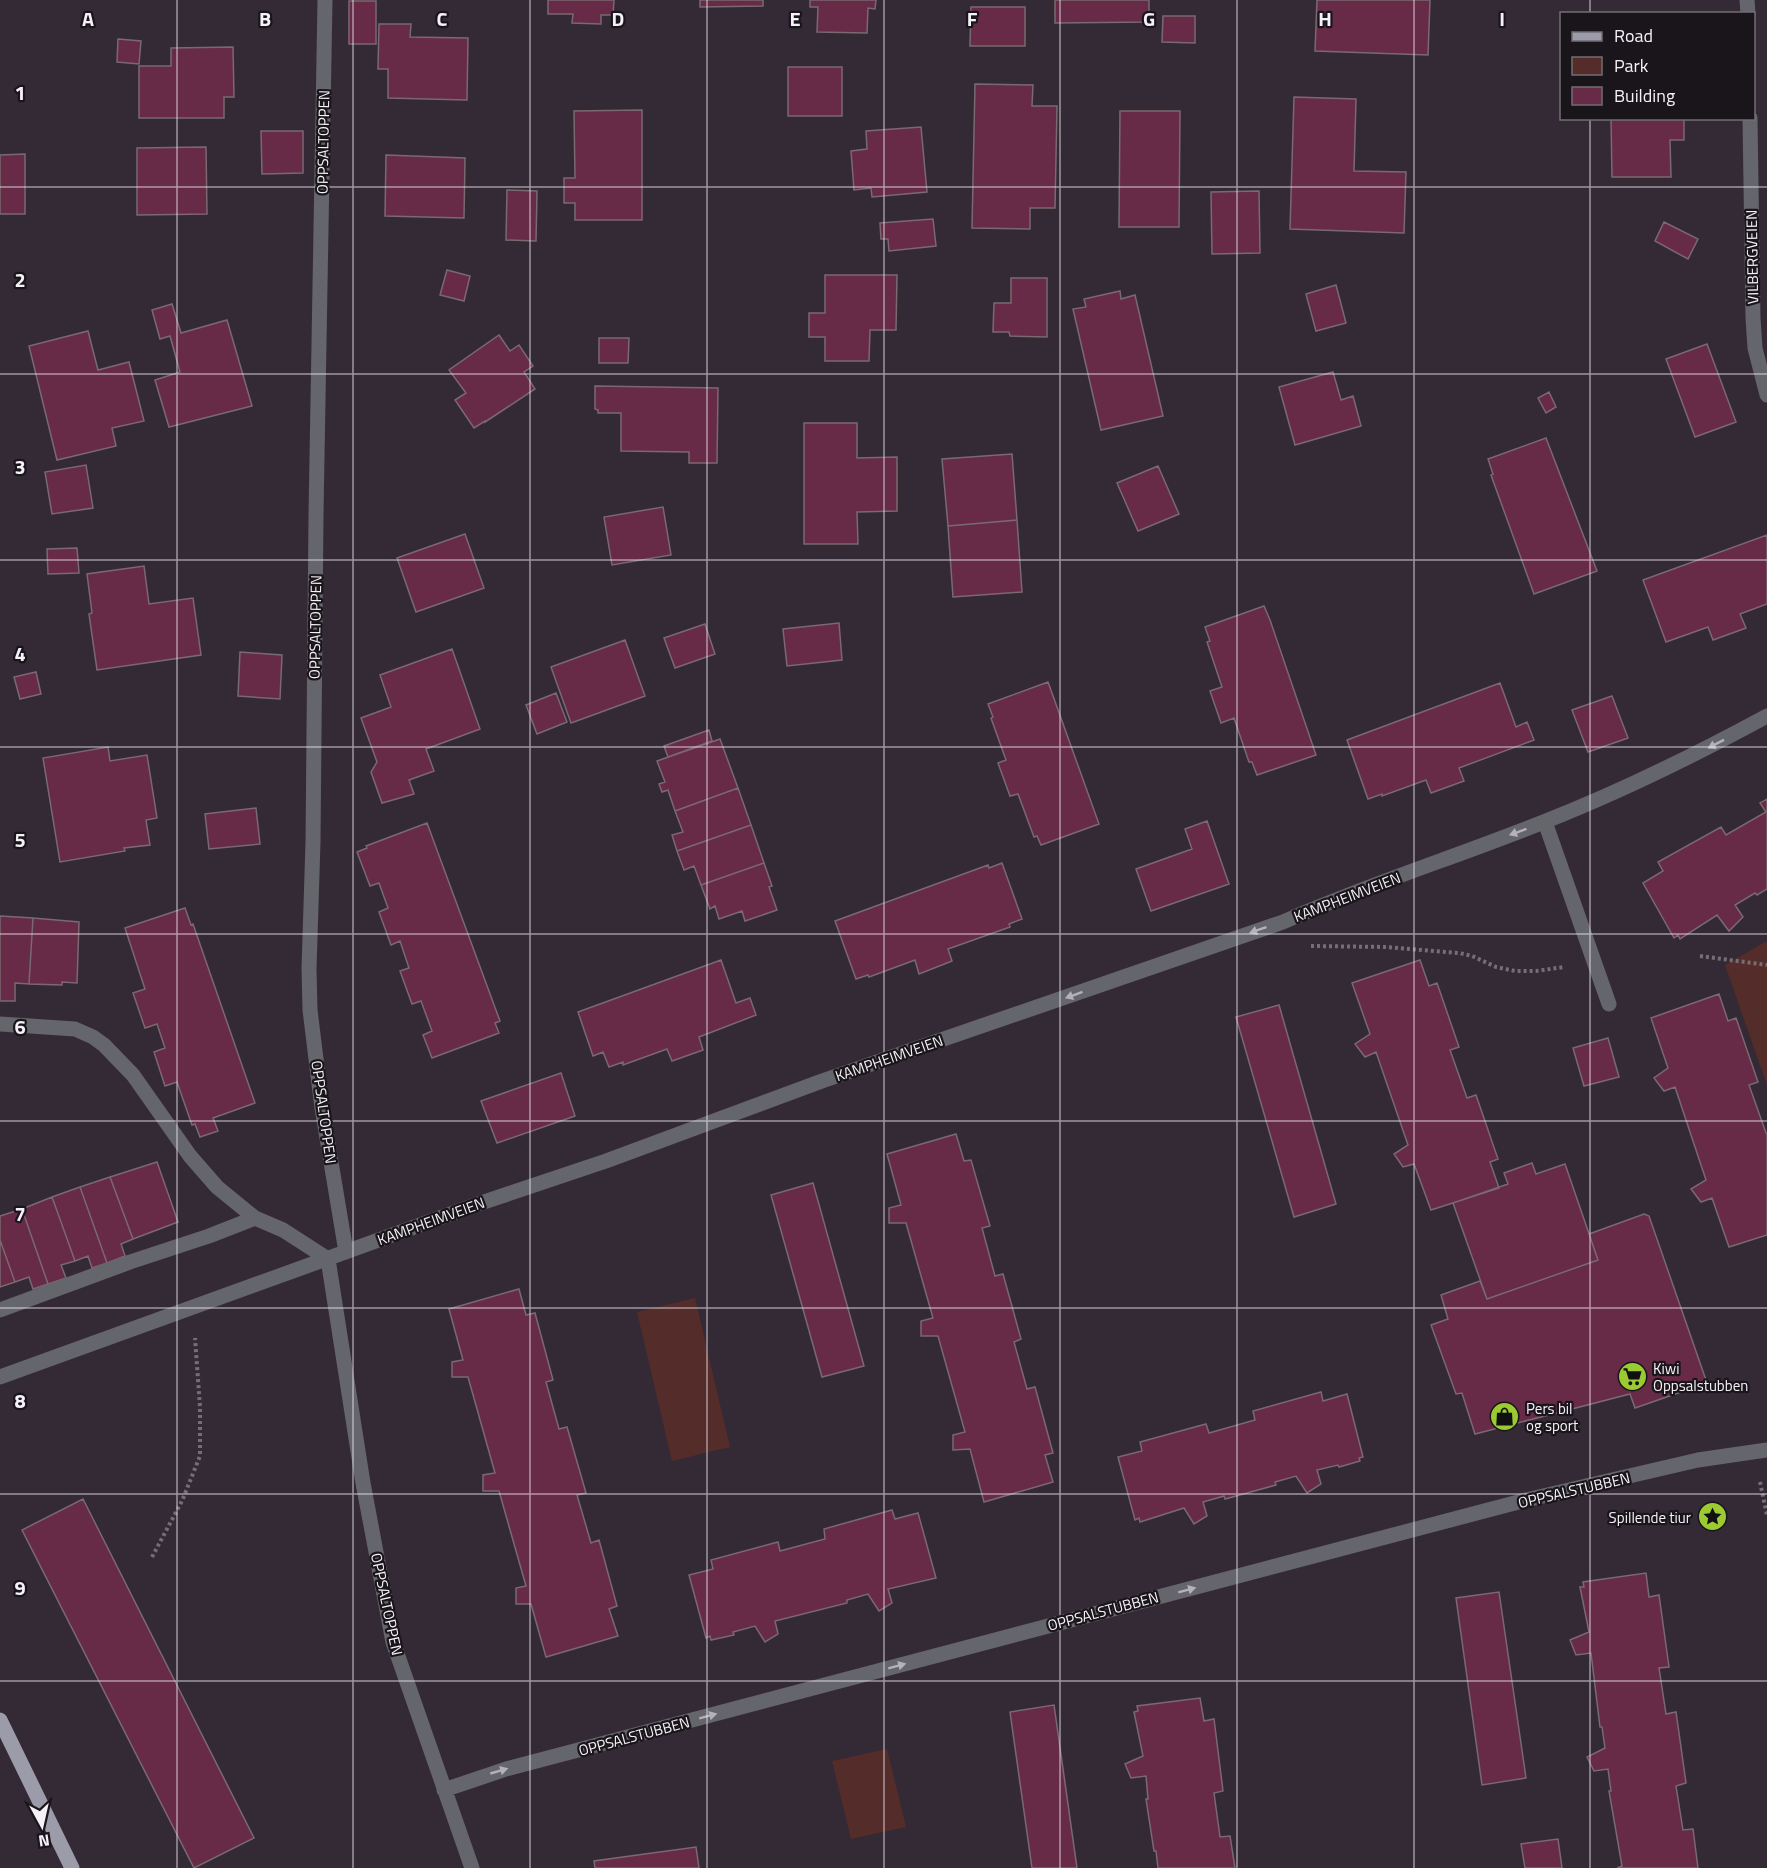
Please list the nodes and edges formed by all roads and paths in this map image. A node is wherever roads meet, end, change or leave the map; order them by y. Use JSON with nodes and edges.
{"nodes":[{"id":1,"x":325,"y":0,"type":"edge"},
{"id":2,"x":1750,"y":120,"type":"edge"},
{"id":3,"x":1767,"y":395,"type":"edge"},
{"id":4,"x":1767,"y":716,"type":"edge"},
{"id":5,"x":1545,"y":822,"type":"junction"},
{"id":6,"x":1310,"y":946,"type":"dead end"},
{"id":7,"x":1592,"y":956,"type":"junction"},
{"id":8,"x":1700,"y":956,"type":"dead end"},
{"id":9,"x":1767,"y":965,"type":"edge"},
{"id":10,"x":1609,"y":1004,"type":"dead end"},
{"id":11,"x":0,"y":1024,"type":"edge"},
{"id":12,"x":255,"y":1218,"type":"junction"},
{"id":13,"x":346,"y":1252,"type":"junction"},
{"id":14,"x":328,"y":1259,"type":"junction"},
{"id":15,"x":0,"y":1310,"type":"edge"},
{"id":16,"x":194,"y":1334,"type":"dead end"},
{"id":17,"x":0,"y":1377,"type":"edge"},
{"id":18,"x":1767,"y":1450,"type":"edge"},
{"id":19,"x":152,"y":1557,"type":"dead end"},
{"id":20,"x":0,"y":1720,"type":"edge"},
{"id":21,"x":444,"y":1790,"type":"junction"},
{"id":22,"x":72,"y":1868,"type":"edge"},
{"id":23,"x":472,"y":1868,"type":"edge"}],
"edges":[{"from":1,"to":13,"type":"street","name":"OPPSALTOPPEN"},
{"from":2,"to":3,"type":"street","name":"VILBERGVEIEN"},
{"from":4,"to":5,"type":"street","name":"KAMPHEIMVEIEN","one_way":true},
{"from":5,"to":7,"type":"street"},
{"from":5,"to":13,"type":"street","name":"KAMPHEIMVEIEN","one_way":true},
{"from":6,"to":7,"type":"path"},
{"from":7,"to":10,"type":"street"},
{"from":8,"to":9,"type":"path"},
{"from":11,"to":12,"type":"street"},
{"from":12,"to":14,"type":"street"},
{"from":12,"to":15,"type":"street"},
{"from":13,"to":14,"type":"street","name":"KAMPHEIMVEIEN"},
{"from":14,"to":17,"type":"street","name":"KAMPHEIMVEIEN"},
{"from":14,"to":21,"type":"street","name":"OPPSALTOPPEN"},
{"from":16,"to":19,"type":"path"},
{"from":21,"to":18,"type":"street","name":"OPPSALSTUBBEN","one_way":true},
{"from":20,"to":22,"type":"main road"},
{"from":21,"to":23,"type":"street","name":"OPPSALTOPPEN"}]}
